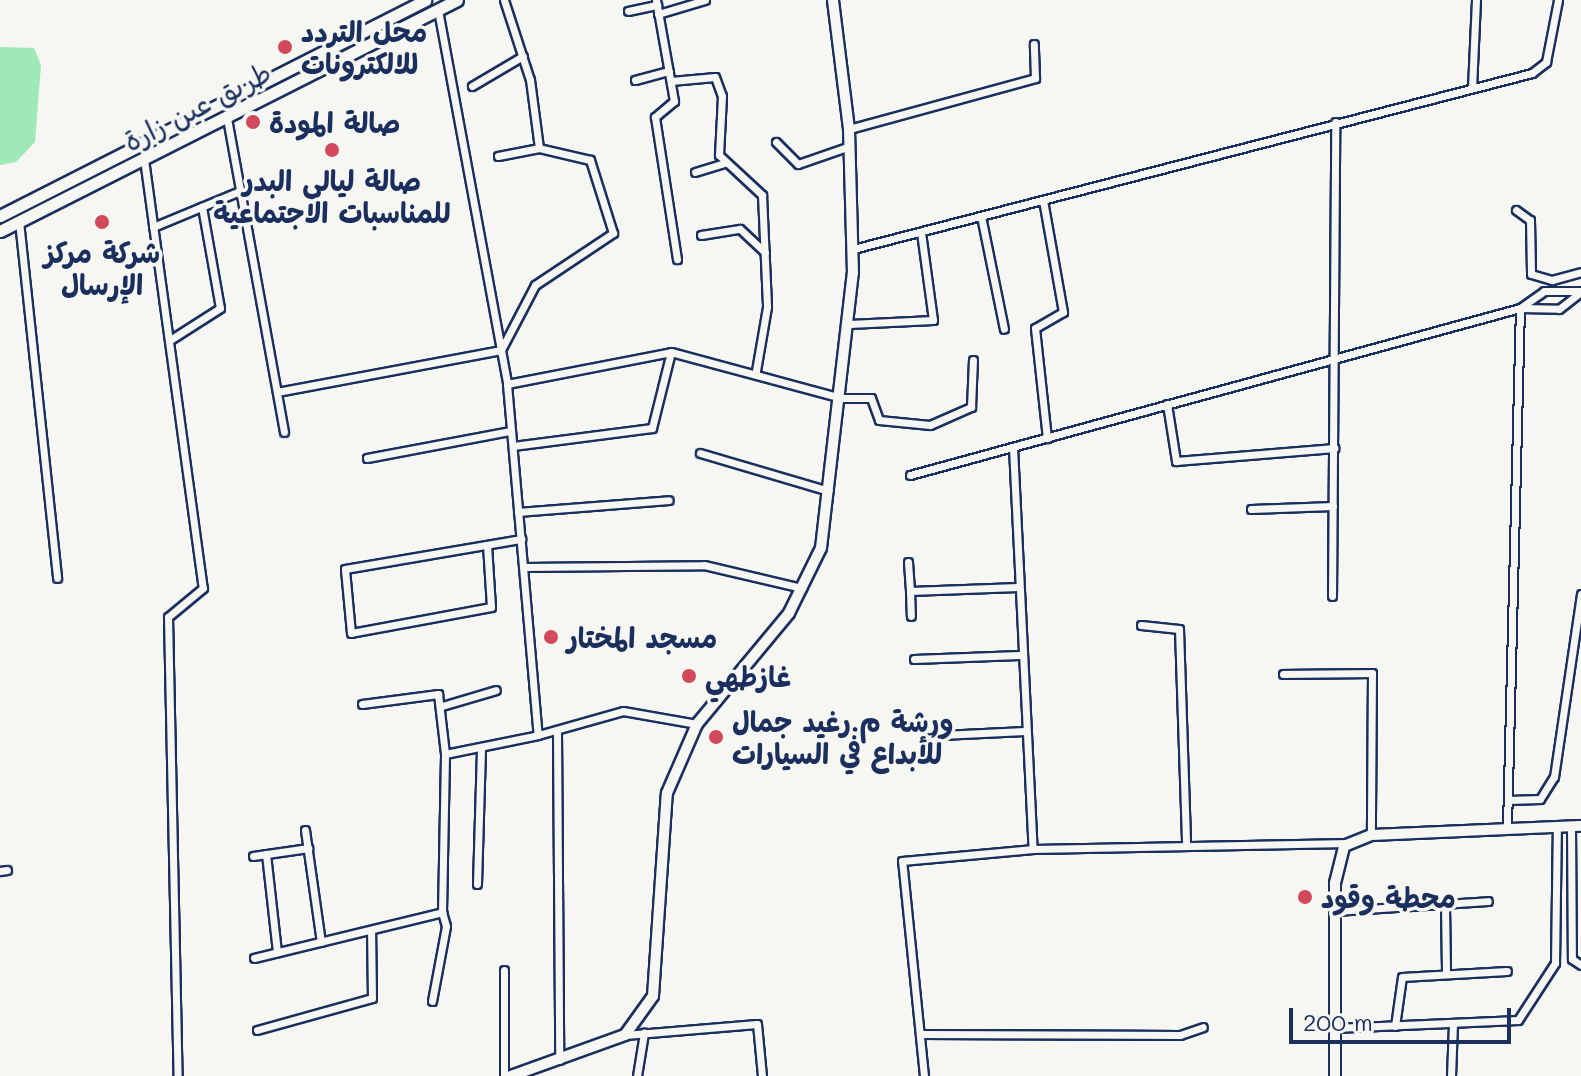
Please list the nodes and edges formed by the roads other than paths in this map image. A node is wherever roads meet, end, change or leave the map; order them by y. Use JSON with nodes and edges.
{"nodes":[{"id":1,"x":425,"y":0,"type":"edge"},
{"id":2,"x":457,"y":0,"type":"edge"},
{"id":3,"x":504,"y":0,"type":"edge"},
{"id":4,"x":705,"y":0,"type":"edge"},
{"id":5,"x":833,"y":0,"type":"edge"},
{"id":6,"x":1476,"y":0,"type":"edge"},
{"id":7,"x":1558,"y":0,"type":"edge"},
{"id":8,"x":656,"y":2,"type":"edge"},
{"id":9,"x":438,"y":10,"type":"junction"},
{"id":10,"x":628,"y":11,"type":"dead end"},
{"id":11,"x":658,"y":14,"type":"junction"},
{"id":12,"x":1034,"y":44,"type":"dead end"},
{"id":13,"x":523,"y":56,"type":"junction"},
{"id":14,"x":669,"y":71,"type":"junction"},
{"id":15,"x":635,"y":80,"type":"dead end"},
{"id":16,"x":671,"y":81,"type":"junction"},
{"id":17,"x":472,"y":86,"type":"dead end"},
{"id":18,"x":1472,"y":88,"type":"junction"},
{"id":19,"x":227,"y":118,"type":"junction"},
{"id":20,"x":1335,"y":122,"type":"junction"},
{"id":21,"x":849,"y":129,"type":"junction"},
{"id":22,"x":776,"y":142,"type":"dead end"},
{"id":23,"x":850,"y":146,"type":"junction"},
{"id":24,"x":539,"y":148,"type":"junction"},
{"id":25,"x":498,"y":156,"type":"dead end"},
{"id":26,"x":144,"y":159,"type":"junction"},
{"id":27,"x":724,"y":163,"type":"junction"},
{"id":28,"x":695,"y":172,"type":"dead end"},
{"id":29,"x":240,"y":191,"type":"junction"},
{"id":30,"x":1043,"y":200,"type":"junction"},
{"id":31,"x":202,"y":207,"type":"junction"},
{"id":32,"x":1516,"y":210,"type":"dead end"},
{"id":33,"x":0,"y":216,"type":"edge"},
{"id":34,"x":981,"y":216,"type":"junction"},
{"id":35,"x":19,"y":221,"type":"junction"},
{"id":36,"x":153,"y":227,"type":"junction"},
{"id":37,"x":0,"y":231,"type":"edge"},
{"id":38,"x":921,"y":232,"type":"junction"},
{"id":39,"x":701,"y":235,"type":"dead end"},
{"id":40,"x":853,"y":249,"type":"junction"},
{"id":41,"x":765,"y":252,"type":"junction"},
{"id":42,"x":677,"y":259,"type":"dead end"},
{"id":43,"x":1581,"y":272,"type":"edge"},
{"id":44,"x":1581,"y":292,"type":"edge"},
{"id":45,"x":1520,"y":308,"type":"junction"},
{"id":46,"x":849,"y":324,"type":"junction"},
{"id":47,"x":1004,"y":329,"type":"dead end"},
{"id":48,"x":170,"y":340,"type":"junction"},
{"id":49,"x":501,"y":350,"type":"junction"},
{"id":50,"x":671,"y":352,"type":"junction"},
{"id":51,"x":1335,"y":358,"type":"junction"},
{"id":52,"x":973,"y":360,"type":"dead end"},
{"id":53,"x":756,"y":371,"type":"junction"},
{"id":54,"x":507,"y":384,"type":"junction"},
{"id":55,"x":277,"y":392,"type":"junction"},
{"id":56,"x":842,"y":398,"type":"junction"},
{"id":57,"x":1167,"y":404,"type":"junction"},
{"id":58,"x":510,"y":431,"type":"junction"},
{"id":59,"x":284,"y":432,"type":"dead end"},
{"id":60,"x":1047,"y":438,"type":"junction"},
{"id":61,"x":513,"y":446,"type":"junction"},
{"id":62,"x":1013,"y":447,"type":"junction"},
{"id":63,"x":1334,"y":448,"type":"junction"},
{"id":64,"x":700,"y":453,"type":"dead end"},
{"id":65,"x":367,"y":458,"type":"dead end"},
{"id":66,"x":910,"y":475,"type":"dead end"},
{"id":67,"x":832,"y":492,"type":"junction"},
{"id":68,"x":669,"y":500,"type":"dead end"},
{"id":69,"x":1333,"y":506,"type":"junction"},
{"id":70,"x":1251,"y":509,"type":"dead end"},
{"id":71,"x":518,"y":512,"type":"junction"},
{"id":72,"x":521,"y":539,"type":"junction"},
{"id":73,"x":487,"y":545,"type":"junction"},
{"id":74,"x":908,"y":562,"type":"dead end"},
{"id":75,"x":525,"y":567,"type":"junction"},
{"id":76,"x":57,"y":578,"type":"dead end"},
{"id":77,"x":1018,"y":587,"type":"junction"},
{"id":78,"x":805,"y":588,"type":"junction"},
{"id":79,"x":910,"y":591,"type":"junction"},
{"id":80,"x":1581,"y":594,"type":"edge"},
{"id":81,"x":1332,"y":596,"type":"dead end"},
{"id":82,"x":911,"y":616,"type":"dead end"},
{"id":83,"x":1141,"y":625,"type":"dead end"},
{"id":84,"x":1019,"y":655,"type":"junction"},
{"id":85,"x":914,"y":659,"type":"dead end"},
{"id":86,"x":1283,"y":674,"type":"dead end"},
{"id":87,"x":496,"y":690,"type":"dead end"},
{"id":88,"x":362,"y":704,"type":"dead end"},
{"id":89,"x":442,"y":706,"type":"junction"},
{"id":90,"x":697,"y":724,"type":"junction"},
{"id":91,"x":1025,"y":731,"type":"junction"},
{"id":92,"x":557,"y":733,"type":"junction"},
{"id":93,"x":538,"y":735,"type":"junction"},
{"id":94,"x":941,"y":735,"type":"dead end"},
{"id":95,"x":481,"y":749,"type":"junction"},
{"id":96,"x":445,"y":754,"type":"junction"},
{"id":97,"x":1508,"y":800,"type":"junction"},
{"id":98,"x":1557,"y":826,"type":"junction"},
{"id":99,"x":1576,"y":826,"type":"edge"},
{"id":100,"x":1507,"y":827,"type":"junction"},
{"id":101,"x":305,"y":830,"type":"dead end"},
{"id":102,"x":1371,"y":835,"type":"junction"},
{"id":103,"x":1186,"y":843,"type":"junction"},
{"id":104,"x":1349,"y":843,"type":"junction"},
{"id":105,"x":308,"y":848,"type":"junction"},
{"id":106,"x":1033,"y":849,"type":"junction"},
{"id":107,"x":266,"y":854,"type":"junction"},
{"id":108,"x":253,"y":856,"type":"dead end"},
{"id":109,"x":477,"y":884,"type":"dead end"},
{"id":110,"x":1488,"y":901,"type":"dead end"},
{"id":111,"x":1445,"y":906,"type":"junction"},
{"id":112,"x":1335,"y":911,"type":"junction"},
{"id":113,"x":442,"y":912,"type":"junction"},
{"id":114,"x":371,"y":930,"type":"junction"},
{"id":115,"x":321,"y":942,"type":"junction"},
{"id":116,"x":277,"y":952,"type":"junction"},
{"id":117,"x":254,"y":958,"type":"dead end"},
{"id":118,"x":1581,"y":965,"type":"edge"},
{"id":119,"x":504,"y":970,"type":"dead end"},
{"id":120,"x":1507,"y":971,"type":"dead end"},
{"id":121,"x":1446,"y":973,"type":"junction"},
{"id":122,"x":432,"y":1001,"type":"dead end"},
{"id":123,"x":1453,"y":1024,"type":"junction"},
{"id":124,"x":1395,"y":1026,"type":"junction"},
{"id":125,"x":1203,"y":1027,"type":"dead end"},
{"id":126,"x":1334,"y":1028,"type":"junction"},
{"id":127,"x":257,"y":1030,"type":"dead end"},
{"id":128,"x":644,"y":1033,"type":"junction"},
{"id":129,"x":920,"y":1034,"type":"junction"},
{"id":130,"x":625,"y":1035,"type":"junction"},
{"id":131,"x":559,"y":1062,"type":"junction"},
{"id":132,"x":178,"y":1076,"type":"edge"},
{"id":133,"x":504,"y":1076,"type":"edge"},
{"id":134,"x":511,"y":1076,"type":"edge"},
{"id":135,"x":637,"y":1076,"type":"edge"},
{"id":136,"x":762,"y":1076,"type":"edge"},
{"id":137,"x":924,"y":1076,"type":"edge"},
{"id":138,"x":1335,"y":1076,"type":"edge"},
{"id":139,"x":1451,"y":1076,"type":"edge"}],
"edges":[{"from":1,"to":33,"type":"main road","name":"طريق عين زارة"},
{"from":2,"to":9,"type":"main road","name":"طريق عين زارة"},
{"from":3,"to":13,"type":"street"},
{"from":4,"to":11,"type":"street"},
{"from":5,"to":21,"type":"street"},
{"from":6,"to":18,"type":"street"},
{"from":7,"to":18,"type":"street"},
{"from":8,"to":10,"type":"street"},
{"from":8,"to":11,"type":"street"},
{"from":9,"to":19,"type":"main road","name":"طريق عين زارة"},
{"from":9,"to":49,"type":"street"},
{"from":11,"to":14,"type":"street"},
{"from":12,"to":21,"type":"street"},
{"from":13,"to":17,"type":"street"},
{"from":13,"to":24,"type":"street"},
{"from":14,"to":15,"type":"street"},
{"from":14,"to":16,"type":"street"},
{"from":16,"to":27,"type":"street"},
{"from":16,"to":42,"type":"street"},
{"from":18,"to":20,"type":"street"},
{"from":19,"to":26,"type":"main road","name":"طريق عين زارة"},
{"from":19,"to":29,"type":"street"},
{"from":20,"to":30,"type":"street"},
{"from":20,"to":51,"type":"street"},
{"from":21,"to":23,"type":"street"},
{"from":22,"to":23,"type":"street"},
{"from":23,"to":40,"type":"street"},
{"from":24,"to":25,"type":"street"},
{"from":24,"to":49,"type":"street"},
{"from":26,"to":35,"type":"main road","name":"طريق عين زارة"},
{"from":26,"to":36,"type":"street"},
{"from":27,"to":28,"type":"street"},
{"from":27,"to":41,"type":"street"},
{"from":29,"to":31,"type":"street"},
{"from":29,"to":55,"type":"street"},
{"from":30,"to":34,"type":"street"},
{"from":30,"to":60,"type":"street"},
{"from":31,"to":36,"type":"street"},
{"from":31,"to":48,"type":"street"},
{"from":32,"to":43,"type":"street"},
{"from":34,"to":38,"type":"street"},
{"from":34,"to":47,"type":"street"},
{"from":35,"to":37,"type":"main road","name":"طريق عين زارة"},
{"from":35,"to":76,"type":"street"},
{"from":36,"to":48,"type":"street"},
{"from":38,"to":40,"type":"street"},
{"from":38,"to":46,"type":"street"},
{"from":39,"to":41,"type":"street"},
{"from":40,"to":46,"type":"street"},
{"from":41,"to":53,"type":"street"},
{"from":44,"to":45,"type":"street"},
{"from":44,"to":45,"type":"street"},
{"from":45,"to":51,"type":"street"},
{"from":45,"to":97,"type":"street"},
{"from":46,"to":56,"type":"street"},
{"from":48,"to":132,"type":"street"},
{"from":49,"to":54,"type":"street"},
{"from":49,"to":55,"type":"street"},
{"from":50,"to":53,"type":"street"},
{"from":50,"to":54,"type":"street"},
{"from":50,"to":61,"type":"street"},
{"from":51,"to":57,"type":"street"},
{"from":51,"to":63,"type":"street"},
{"from":52,"to":56,"type":"street"},
{"from":53,"to":56,"type":"street"},
{"from":54,"to":58,"type":"street"},
{"from":55,"to":59,"type":"street"},
{"from":56,"to":67,"type":"street"},
{"from":57,"to":60,"type":"street"},
{"from":57,"to":63,"type":"street"},
{"from":58,"to":61,"type":"street"},
{"from":58,"to":65,"type":"street"},
{"from":60,"to":62,"type":"street"},
{"from":61,"to":71,"type":"street"},
{"from":62,"to":66,"type":"street"},
{"from":62,"to":77,"type":"street"},
{"from":63,"to":69,"type":"street"},
{"from":64,"to":67,"type":"street"},
{"from":67,"to":78,"type":"street"},
{"from":68,"to":71,"type":"street"},
{"from":69,"to":70,"type":"street"},
{"from":69,"to":81,"type":"street"},
{"from":71,"to":72,"type":"street"},
{"from":72,"to":73,"type":"street"},
{"from":72,"to":75,"type":"street"},
{"from":73,"to":73,"type":"street"},
{"from":74,"to":79,"type":"street"},
{"from":75,"to":78,"type":"street"},
{"from":75,"to":93,"type":"street"},
{"from":77,"to":79,"type":"street"},
{"from":77,"to":84,"type":"street"},
{"from":78,"to":90,"type":"street"},
{"from":79,"to":82,"type":"street"},
{"from":80,"to":97,"type":"street"},
{"from":83,"to":103,"type":"street"},
{"from":84,"to":85,"type":"street"},
{"from":84,"to":91,"type":"street"},
{"from":86,"to":102,"type":"street"},
{"from":87,"to":89,"type":"street"},
{"from":88,"to":89,"type":"street"},
{"from":89,"to":96,"type":"street"},
{"from":90,"to":92,"type":"street"},
{"from":90,"to":130,"type":"street"},
{"from":91,"to":94,"type":"street"},
{"from":91,"to":106,"type":"street"},
{"from":92,"to":93,"type":"street"},
{"from":92,"to":131,"type":"street"},
{"from":93,"to":95,"type":"street"},
{"from":95,"to":96,"type":"street"},
{"from":95,"to":109,"type":"street"},
{"from":96,"to":113,"type":"street"},
{"from":97,"to":100,"type":"street"},
{"from":98,"to":99,"type":"street"},
{"from":98,"to":100,"type":"street"},
{"from":98,"to":123,"type":"street"},
{"from":99,"to":118,"type":"street"},
{"from":100,"to":102,"type":"street"},
{"from":101,"to":105,"type":"street"},
{"from":102,"to":104,"type":"street"},
{"from":103,"to":104,"type":"street"},
{"from":103,"to":106,"type":"street"},
{"from":104,"to":112,"type":"street"},
{"from":105,"to":107,"type":"street"},
{"from":105,"to":115,"type":"street"},
{"from":106,"to":129,"type":"street"},
{"from":107,"to":108,"type":"street"},
{"from":107,"to":116,"type":"street"},
{"from":110,"to":111,"type":"street"},
{"from":111,"to":112,"type":"street"},
{"from":111,"to":121,"type":"street"},
{"from":112,"to":126,"type":"street"},
{"from":113,"to":114,"type":"street"},
{"from":113,"to":122,"type":"street"},
{"from":114,"to":115,"type":"street"},
{"from":114,"to":127,"type":"street"},
{"from":115,"to":116,"type":"street"},
{"from":116,"to":117,"type":"street"},
{"from":119,"to":133,"type":"street"},
{"from":120,"to":121,"type":"street"},
{"from":121,"to":124,"type":"street"},
{"from":123,"to":124,"type":"street"},
{"from":123,"to":139,"type":"street"},
{"from":124,"to":126,"type":"street"},
{"from":125,"to":129,"type":"street"},
{"from":126,"to":138,"type":"street"},
{"from":128,"to":130,"type":"street"},
{"from":128,"to":135,"type":"street"},
{"from":128,"to":136,"type":"street"},
{"from":129,"to":137,"type":"street"},
{"from":130,"to":131,"type":"street"},
{"from":131,"to":134,"type":"street"}]}
